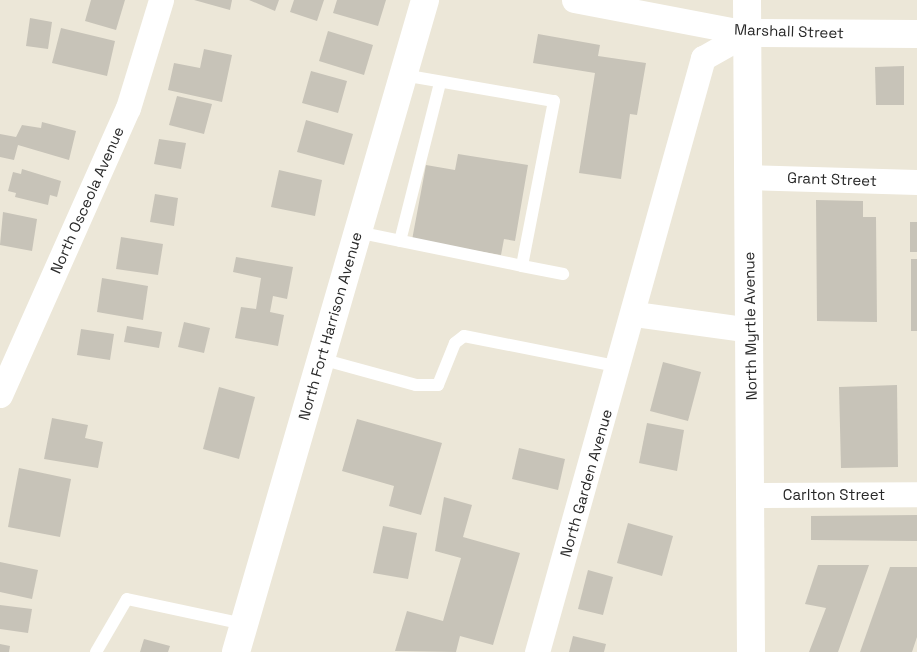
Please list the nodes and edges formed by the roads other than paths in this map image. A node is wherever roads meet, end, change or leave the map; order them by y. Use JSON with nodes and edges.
{"nodes":[{"id":1,"x":161,"y":0,"type":"edge"},
{"id":2,"x":425,"y":0,"type":"edge"},
{"id":3,"x":574,"y":0,"type":"edge"},
{"id":4,"x":748,"y":0,"type":"edge"},
{"id":5,"x":626,"y":5,"type":"edge"},
{"id":6,"x":748,"y":33,"type":"junction"},
{"id":7,"x":917,"y":34,"type":"edge"},
{"id":8,"x":403,"y":75,"type":"junction"},
{"id":9,"x":440,"y":82,"type":"junction"},
{"id":10,"x":748,"y":177,"type":"junction"},
{"id":11,"x":917,"y":182,"type":"edge"},
{"id":12,"x":357,"y":232,"type":"junction"},
{"id":13,"x":400,"y":241,"type":"junction"},
{"id":14,"x":522,"y":266,"type":"junction"},
{"id":15,"x":563,"y":274,"type":"dead end"},
{"id":16,"x":635,"y":314,"type":"junction"},
{"id":17,"x":750,"y":330,"type":"junction"},
{"id":18,"x":321,"y":359,"type":"junction"},
{"id":19,"x":620,"y":367,"type":"junction"},
{"id":20,"x":0,"y":395,"type":"edge"},
{"id":21,"x":917,"y":494,"type":"edge"},
{"id":22,"x":752,"y":495,"type":"junction"},
{"id":23,"x":244,"y":624,"type":"junction"},
{"id":24,"x":96,"y":652,"type":"edge"},
{"id":25,"x":236,"y":652,"type":"edge"},
{"id":26,"x":536,"y":652,"type":"edge"},
{"id":27,"x":751,"y":652,"type":"edge"}],
"edges":[{"from":1,"to":20,"type":"street","name":"North Osceola Avenue"},
{"from":2,"to":8,"type":"main road","name":"North Fort Harrison Avenue"},
{"from":3,"to":5,"type":"street","name":"Marshall Street"},
{"from":4,"to":6,"type":"main road","name":"North Myrtle Avenue"},
{"from":5,"to":6,"type":"street","name":"Marshall Street"},
{"from":6,"to":7,"type":"main road","name":"Marshall Street"},
{"from":6,"to":10,"type":"main road","name":"North Myrtle Avenue"},
{"from":6,"to":16,"type":"street","name":"North Garden Avenue"},
{"from":8,"to":9,"type":"lane"},
{"from":8,"to":12,"type":"main road","name":"North Fort Harrison Avenue"},
{"from":9,"to":13,"type":"lane"},
{"from":9,"to":14,"type":"lane"},
{"from":10,"to":11,"type":"street","name":"Grant Street"},
{"from":10,"to":17,"type":"main road","name":"North Myrtle Avenue"},
{"from":12,"to":13,"type":"lane"},
{"from":12,"to":18,"type":"main road","name":"North Fort Harrison Avenue"},
{"from":13,"to":14,"type":"lane"},
{"from":14,"to":15,"type":"lane"},
{"from":16,"to":17,"type":"street"},
{"from":16,"to":19,"type":"street","name":"North Garden Avenue"},
{"from":17,"to":22,"type":"main road","name":"North Myrtle Avenue"},
{"from":18,"to":19,"type":"lane"},
{"from":18,"to":23,"type":"main road","name":"North Fort Harrison Avenue"},
{"from":19,"to":26,"type":"street","name":"North Garden Avenue"},
{"from":21,"to":22,"type":"street","name":"Carlton Street"},
{"from":22,"to":27,"type":"main road","name":"North Myrtle Avenue"},
{"from":23,"to":24,"type":"lane"},
{"from":23,"to":25,"type":"main road","name":"North Fort Harrison Avenue"}]}
